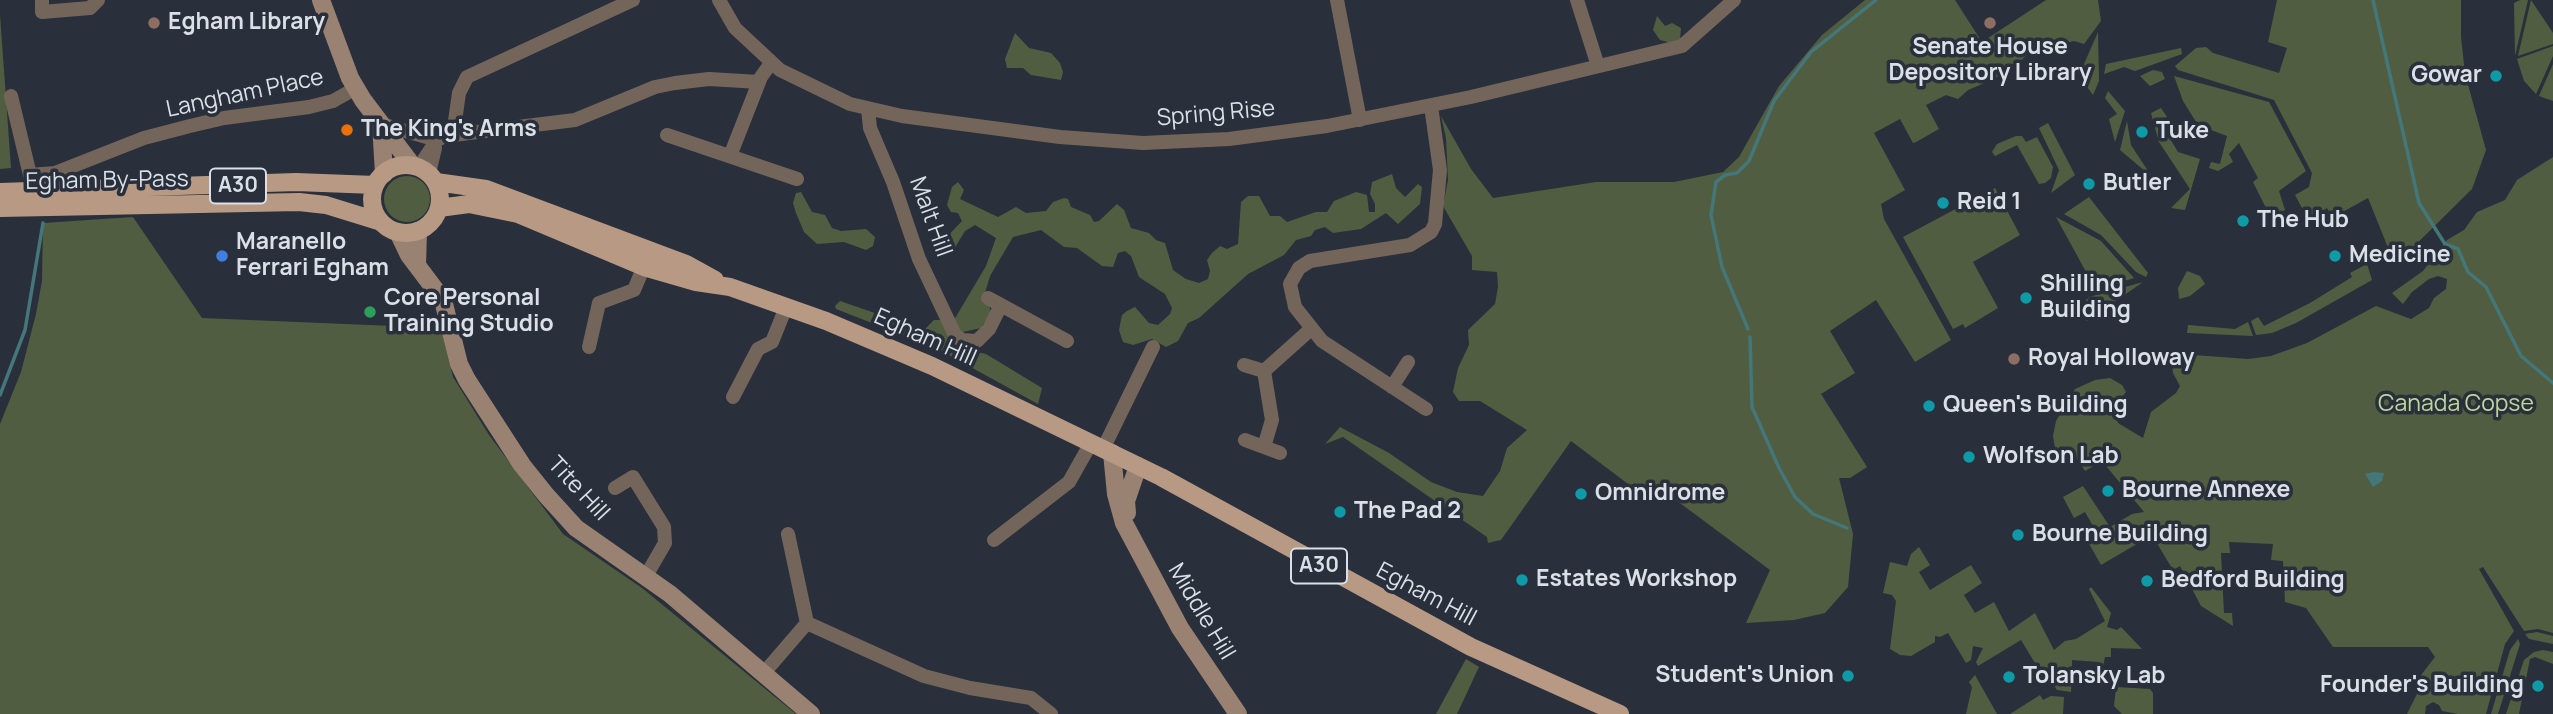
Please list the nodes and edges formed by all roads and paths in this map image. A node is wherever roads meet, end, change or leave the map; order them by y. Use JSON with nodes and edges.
{"nodes":[{"id":1,"x":41,"y":0,"type":"edge"},
{"id":2,"x":98,"y":0,"type":"edge"},
{"id":3,"x":321,"y":0,"type":"edge"},
{"id":4,"x":633,"y":0,"type":"edge"},
{"id":5,"x":719,"y":0,"type":"edge"},
{"id":6,"x":1337,"y":0,"type":"edge"},
{"id":7,"x":1577,"y":0,"type":"edge"},
{"id":8,"x":1734,"y":0,"type":"edge"},
{"id":9,"x":771,"y":63,"type":"junction"},
{"id":10,"x":1598,"y":66,"type":"junction"},
{"id":11,"x":759,"y":82,"type":"junction"},
{"id":12,"x":356,"y":88,"type":"junction"},
{"id":13,"x":11,"y":96,"type":"dead end"},
{"id":14,"x":1431,"y":106,"type":"junction"},
{"id":15,"x":868,"y":109,"type":"junction"},
{"id":16,"x":1360,"y":120,"type":"junction"},
{"id":17,"x":380,"y":124,"type":"junction"},
{"id":18,"x":458,"y":134,"type":"junction"},
{"id":19,"x":667,"y":135,"type":"dead end"},
{"id":20,"x":436,"y":143,"type":"junction"},
{"id":21,"x":730,"y":156,"type":"junction"},
{"id":22,"x":424,"y":172,"type":"junction"},
{"id":23,"x":379,"y":179,"type":"junction"},
{"id":24,"x":797,"y":179,"type":"dead end"},
{"id":25,"x":0,"y":192,"type":"edge"},
{"id":26,"x":0,"y":208,"type":"edge"},
{"id":27,"x":439,"y":208,"type":"junction"},
{"id":28,"x":381,"y":222,"type":"junction"},
{"id":29,"x":418,"y":231,"type":"junction"},
{"id":30,"x":398,"y":232,"type":"junction"},
{"id":31,"x":647,"y":259,"type":"junction"},
{"id":32,"x":417,"y":265,"type":"junction"},
{"id":33,"x":786,"y":307,"type":"junction"},
{"id":34,"x":1311,"y":329,"type":"junction"},
{"id":35,"x":1067,"y":341,"type":"dead end"},
{"id":36,"x":1153,"y":347,"type":"dead end"},
{"id":37,"x":589,"y":348,"type":"dead end"},
{"id":38,"x":1408,"y":362,"type":"dead end"},
{"id":39,"x":1244,"y":365,"type":"dead end"},
{"id":40,"x":1264,"y":371,"type":"junction"},
{"id":41,"x":1392,"y":387,"type":"junction"},
{"id":42,"x":733,"y":397,"type":"dead end"},
{"id":43,"x":1426,"y":409,"type":"dead end"},
{"id":44,"x":1245,"y":439,"type":"dead end"},
{"id":45,"x":1264,"y":447,"type":"junction"},
{"id":46,"x":1102,"y":448,"type":"junction"},
{"id":47,"x":1279,"y":453,"type":"dead end"},
{"id":48,"x":1138,"y":466,"type":"junction"},
{"id":49,"x":615,"y":488,"type":"dead end"},
{"id":50,"x":1130,"y":530,"type":"junction"},
{"id":51,"x":789,"y":534,"type":"dead end"},
{"id":52,"x":994,"y":540,"type":"dead end"},
{"id":53,"x":646,"y":576,"type":"junction"},
{"id":54,"x":807,"y":623,"type":"junction"},
{"id":55,"x":763,"y":674,"type":"junction"},
{"id":56,"x":811,"y":714,"type":"edge"},
{"id":57,"x":1051,"y":714,"type":"edge"},
{"id":58,"x":1238,"y":714,"type":"edge"},
{"id":59,"x":1620,"y":714,"type":"edge"}],
"edges":[{"from":1,"to":2,"type":"street"},
{"from":3,"to":12,"type":"street"},
{"from":4,"to":18,"type":"street"},
{"from":5,"to":9,"type":"street","name":"Spring Rise"},
{"from":6,"to":16,"type":"street"},
{"from":7,"to":10,"type":"street"},
{"from":8,"to":10,"type":"street","name":"Spring Rise"},
{"from":9,"to":11,"type":"street"},
{"from":9,"to":15,"type":"street","name":"Spring Rise"},
{"from":10,"to":14,"type":"street","name":"Spring Rise"},
{"from":11,"to":18,"type":"street"},
{"from":11,"to":21,"type":"street"},
{"from":12,"to":13,"type":"street","name":"Langham Place"},
{"from":12,"to":17,"type":"street"},
{"from":14,"to":16,"type":"street","name":"Spring Rise"},
{"from":14,"to":34,"type":"street"},
{"from":15,"to":16,"type":"street","name":"Spring Rise"},
{"from":15,"to":35,"type":"street","name":"Malt Hill"},
{"from":17,"to":20,"type":"street"},
{"from":17,"to":22,"type":"street"},
{"from":17,"to":23,"type":"street"},
{"from":18,"to":20,"type":"street"},
{"from":19,"to":21,"type":"street"},
{"from":20,"to":22,"type":"street"},
{"from":21,"to":24,"type":"street"},
{"from":22,"to":23,"type":"main road"},
{"from":22,"to":27,"type":"main road"},
{"from":22,"to":31,"type":"main road","name":"Egham Hill","number":"A30"},
{"from":23,"to":25,"type":"main road","name":"Egham By-Pass","number":"A30"},
{"from":23,"to":28,"type":"main road"},
{"from":26,"to":28,"type":"main road","name":"Egham By-Pass","number":"A30"},
{"from":27,"to":29,"type":"main road"},
{"from":27,"to":31,"type":"main road","name":"Egham Hill","number":"A30"},
{"from":28,"to":30,"type":"main road"},
{"from":29,"to":30,"type":"main road"},
{"from":29,"to":32,"type":"street"},
{"from":30,"to":32,"type":"street","name":"Tite Hill"},
{"from":31,"to":33,"type":"main road","name":"Egham Hill","number":"A30"},
{"from":31,"to":37,"type":"street"},
{"from":32,"to":53,"type":"street","name":"Tite Hill"},
{"from":33,"to":42,"type":"street"},
{"from":33,"to":46,"type":"main road","name":"Egham Hill","number":"A30"},
{"from":34,"to":40,"type":"street"},
{"from":34,"to":41,"type":"street"},
{"from":36,"to":46,"type":"street"},
{"from":38,"to":41,"type":"street"},
{"from":39,"to":40,"type":"street"},
{"from":40,"to":45,"type":"street"},
{"from":41,"to":43,"type":"street"},
{"from":44,"to":45,"type":"street"},
{"from":45,"to":47,"type":"street"},
{"from":46,"to":48,"type":"main road","name":"Egham Hill","number":"A30"},
{"from":46,"to":50,"type":"street","name":"Middle Hill"},
{"from":46,"to":52,"type":"street"},
{"from":48,"to":50,"type":"street","name":"Middle Hill"},
{"from":48,"to":59,"type":"main road","name":"Egham Hill","number":"A30"},
{"from":49,"to":53,"type":"street"},
{"from":50,"to":58,"type":"street","name":"Middle Hill"},
{"from":51,"to":54,"type":"street"},
{"from":53,"to":55,"type":"street","name":"Tite Hill"},
{"from":54,"to":55,"type":"street"},
{"from":54,"to":57,"type":"street"},
{"from":55,"to":56,"type":"street","name":"Tite Hill"}]}
